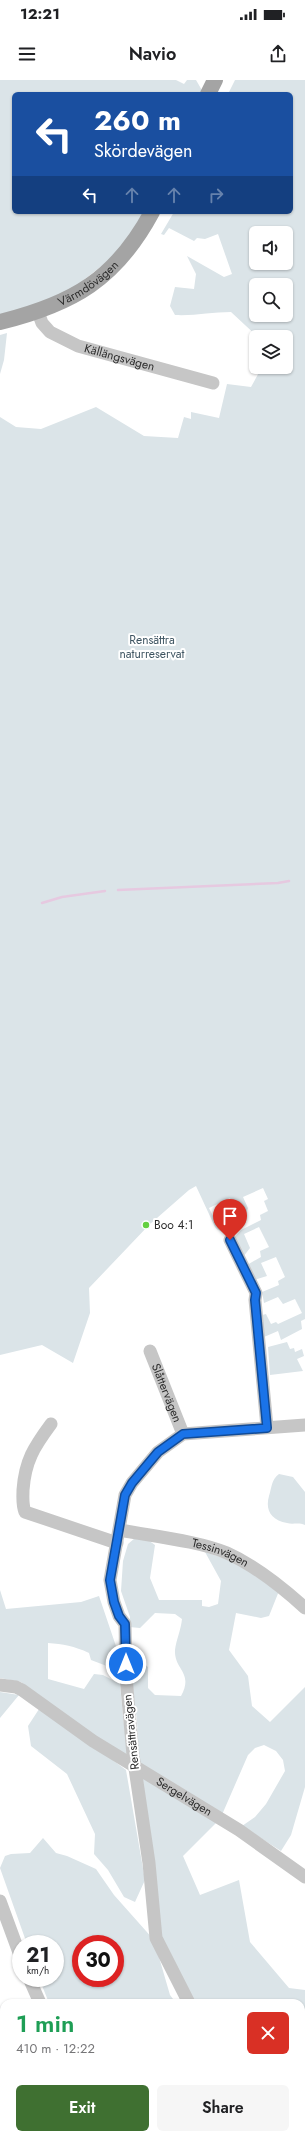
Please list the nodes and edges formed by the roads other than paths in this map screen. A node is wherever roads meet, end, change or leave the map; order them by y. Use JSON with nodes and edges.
{"nodes":[{"id":1,"x":215,"y":80,"type":"edge"},
{"id":2,"x":209,"y":92,"type":"edge"},
{"id":3,"x":151,"y":214,"type":"edge"},
{"id":4,"x":38,"y":312,"type":"junction"},
{"id":5,"x":0,"y":322,"type":"edge"},
{"id":6,"x":213,"y":383,"type":"dead end"},
{"id":7,"x":230,"y":1240,"type":"dead end"},
{"id":8,"x":150,"y":1351,"type":"dead end"},
{"id":9,"x":51,"y":1424,"type":"dead end"},
{"id":10,"x":305,"y":1425,"type":"edge"},
{"id":11,"x":267,"y":1428,"type":"junction"},
{"id":12,"x":183,"y":1434,"type":"junction"},
{"id":13,"x":118,"y":1537,"type":"junction"},
{"id":14,"x":305,"y":1608,"type":"edge"},
{"id":15,"x":0,"y":1685,"type":"edge"},
{"id":16,"x":134,"y":1768,"type":"junction"},
{"id":17,"x":305,"y":1877,"type":"edge"},
{"id":18,"x":0,"y":1901,"type":"edge"},
{"id":19,"x":13,"y":1935,"type":"edge"},
{"id":20,"x":33,"y":1987,"type":"edge"},
{"id":21,"x":38,"y":1999,"type":"edge"},
{"id":22,"x":187,"y":1999,"type":"edge"}],
"edges":[{"from":1,"to":2,"type":"main road"},
{"from":3,"to":4,"type":"main road","name":"Värmdövägen"},
{"from":4,"to":5,"type":"main road","name":"Värmdövägen"},
{"from":4,"to":6,"type":"street","name":"Källängsvägen"},
{"from":7,"to":11,"type":"street"},
{"from":8,"to":12,"type":"street","name":"Slåttervägen"},
{"from":9,"to":13,"type":"street","name":"Tessinvägen"},
{"from":10,"to":11,"type":"street"},
{"from":11,"to":12,"type":"street"},
{"from":12,"to":13,"type":"street","name":"Rensättravägen"},
{"from":13,"to":14,"type":"street","name":"Tessinvägen"},
{"from":13,"to":16,"type":"street","name":"Rensättravägen"},
{"from":15,"to":16,"type":"street","name":"Sergelvägen"},
{"from":16,"to":17,"type":"street","name":"Sergelvägen"},
{"from":16,"to":22,"type":"street","name":"Rensättravägen"},
{"from":18,"to":19,"type":"street"},
{"from":20,"to":21,"type":"street"}]}
